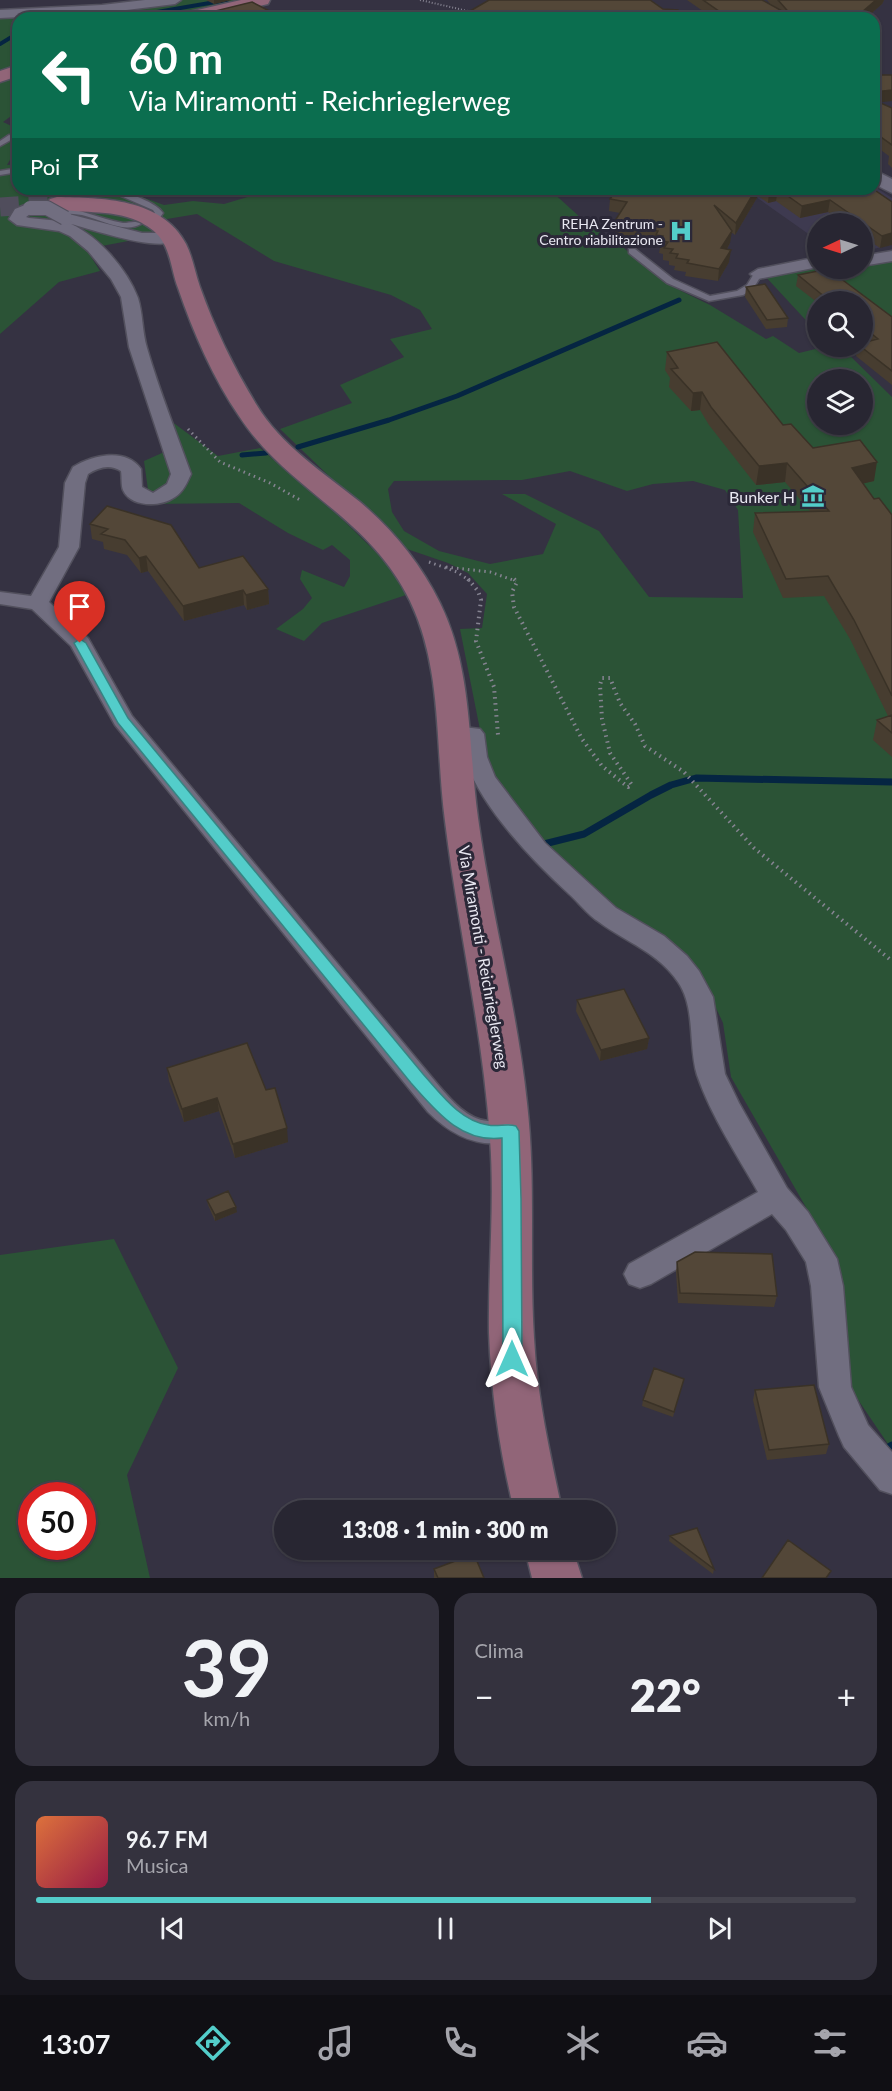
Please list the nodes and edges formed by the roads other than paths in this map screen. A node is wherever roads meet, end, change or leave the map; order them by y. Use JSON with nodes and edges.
{"nodes":[{"id":1,"x":175,"y":0,"type":"edge"},
{"id":2,"x":262,"y":0,"type":"edge"},
{"id":3,"x":41,"y":12,"type":"edge"},
{"id":4,"x":211,"y":12,"type":"edge"},
{"id":5,"x":12,"y":137,"type":"dead end"},
{"id":6,"x":0,"y":144,"type":"edge"},
{"id":7,"x":124,"y":195,"type":"edge"},
{"id":8,"x":61,"y":210,"type":"junction"},
{"id":9,"x":156,"y":217,"type":"dead end"},
{"id":10,"x":137,"y":224,"type":"dead end"},
{"id":11,"x":632,"y":250,"type":"dead end"},
{"id":12,"x":892,"y":256,"type":"edge"},
{"id":13,"x":873,"y":259,"type":"edge"},
{"id":14,"x":807,"y":264,"type":"edge"},
{"id":15,"x":758,"y":274,"type":"joint"},
{"id":16,"x":0,"y":598,"type":"edge"},
{"id":17,"x":38,"y":603,"type":"junction"},
{"id":18,"x":455,"y":732,"type":"junction"},
{"id":19,"x":510,"y":1131,"type":"junction"},
{"id":20,"x":776,"y":1197,"type":"junction"},
{"id":21,"x":640,"y":1274,"type":"dead end"},
{"id":22,"x":892,"y":1478,"type":"edge"},
{"id":23,"x":536,"y":1500,"type":"edge"},
{"id":24,"x":552,"y":1560,"type":"edge"},
{"id":25,"x":557,"y":1578,"type":"edge"}],
"edges":[{"from":1,"to":3,"type":"street"},
{"from":2,"to":4,"type":"main road"},
{"from":5,"to":6,"type":"lane"},
{"from":7,"to":9,"type":"lane"},
{"from":8,"to":10,"type":"lane"},
{"from":8,"to":17,"type":"street","bridge":true},
{"from":8,"to":18,"type":"main road","name":"Via Miramonti - Reichrieglerweg"},
{"from":11,"to":15,"type":"lane"},
{"from":12,"to":13,"type":"street"},
{"from":14,"to":15,"type":"street"},
{"from":16,"to":17,"type":"street"},
{"from":17,"to":19,"type":"street"},
{"from":18,"to":19,"type":"main road","name":"Via Miramonti - Reichrieglerweg"},
{"from":18,"to":20,"type":"street"},
{"from":19,"to":23,"type":"main road","name":"Via Miramonti - Reichrieglerweg"},
{"from":20,"to":21,"type":"street"},
{"from":20,"to":22,"type":"street"},
{"from":24,"to":25,"type":"main road"}]}
